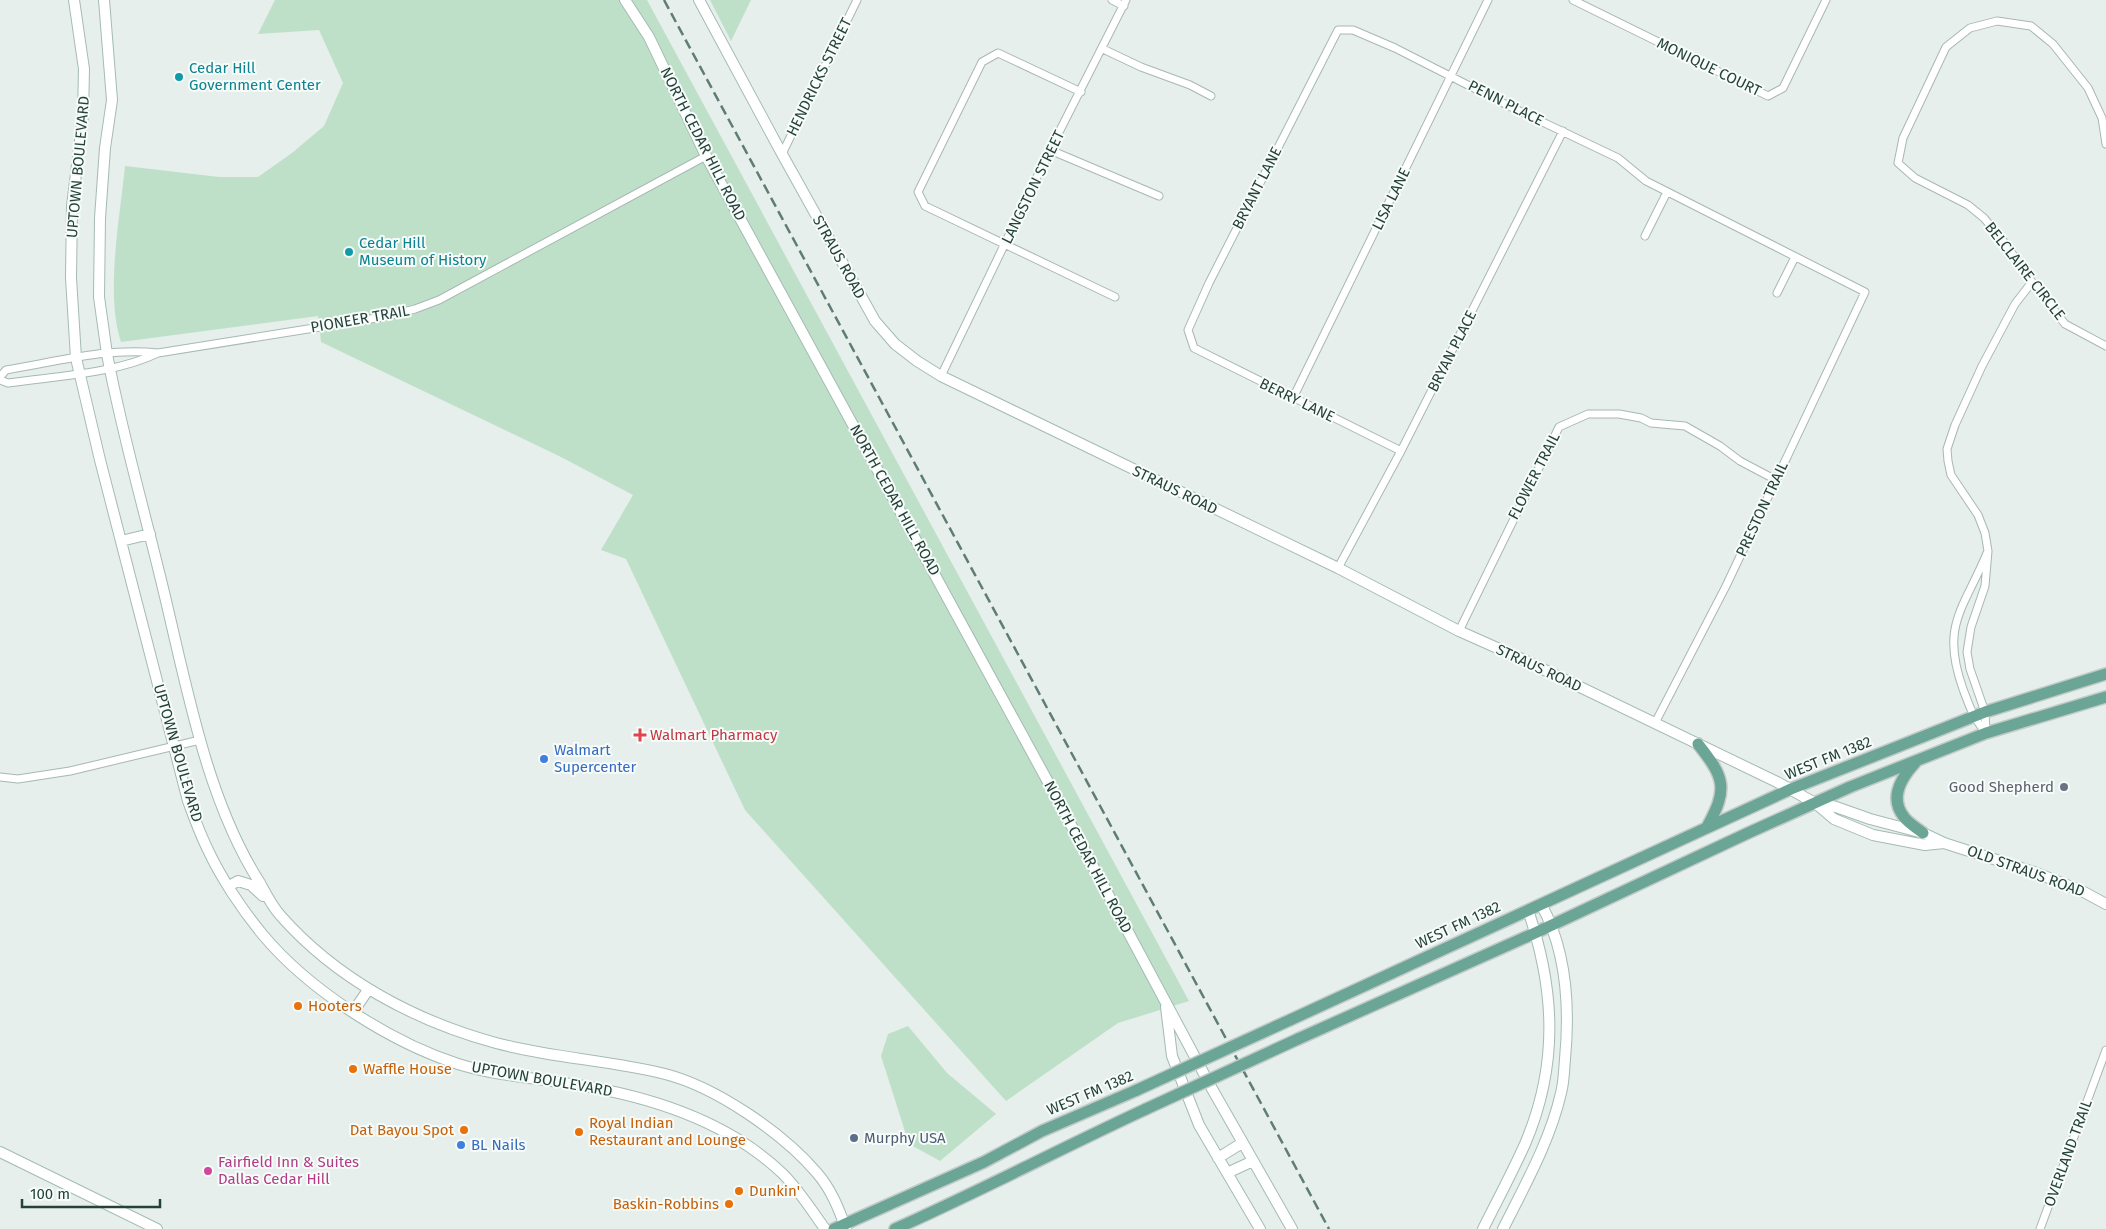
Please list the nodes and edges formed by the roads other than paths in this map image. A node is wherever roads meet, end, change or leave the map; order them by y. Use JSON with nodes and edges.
{"nodes":[{"id":1,"x":74,"y":0,"type":"edge"},
{"id":2,"x":104,"y":0,"type":"edge"},
{"id":3,"x":625,"y":0,"type":"edge"},
{"id":4,"x":699,"y":0,"type":"edge"},
{"id":5,"x":857,"y":0,"type":"edge"},
{"id":6,"x":1112,"y":0,"type":"edge"},
{"id":7,"x":1488,"y":0,"type":"edge"},
{"id":8,"x":1573,"y":0,"type":"edge"},
{"id":9,"x":1826,"y":0,"type":"edge"},
{"id":10,"x":1125,"y":3,"type":"edge"},
{"id":11,"x":1338,"y":30,"type":"joint"},
{"id":12,"x":1103,"y":49,"type":"junction"},
{"id":13,"x":1452,"y":76,"type":"junction"},
{"id":14,"x":1081,"y":92,"type":"junction"},
{"id":15,"x":1211,"y":96,"type":"dead end"},
{"id":16,"x":1563,"y":132,"type":"junction"},
{"id":17,"x":2106,"y":144,"type":"edge"},
{"id":18,"x":1050,"y":150,"type":"junction"},
{"id":19,"x":782,"y":154,"type":"junction"},
{"id":20,"x":706,"y":156,"type":"junction"},
{"id":21,"x":1667,"y":192,"type":"junction"},
{"id":22,"x":1159,"y":196,"type":"dead end"},
{"id":23,"x":1645,"y":236,"type":"dead end"},
{"id":24,"x":1005,"y":244,"type":"junction"},
{"id":25,"x":1795,"y":257,"type":"junction"},
{"id":26,"x":2032,"y":282,"type":"junction"},
{"id":27,"x":1865,"y":292,"type":"joint"},
{"id":28,"x":1776,"y":293,"type":"dead end"},
{"id":29,"x":1116,"y":297,"type":"dead end"},
{"id":30,"x":2106,"y":346,"type":"edge"},
{"id":31,"x":1194,"y":348,"type":"joint"},
{"id":32,"x":158,"y":353,"type":"junction"},
{"id":33,"x":107,"y":354,"type":"junction"},
{"id":34,"x":76,"y":358,"type":"junction"},
{"id":35,"x":109,"y":367,"type":"junction"},
{"id":36,"x":80,"y":372,"type":"junction"},
{"id":37,"x":940,"y":376,"type":"junction"},
{"id":38,"x":0,"y":379,"type":"edge"},
{"id":39,"x":1293,"y":398,"type":"junction"},
{"id":40,"x":1401,"y":451,"type":"junction"},
{"id":41,"x":1776,"y":480,"type":"junction"},
{"id":42,"x":150,"y":534,"type":"junction"},
{"id":43,"x":121,"y":541,"type":"junction"},
{"id":44,"x":1988,"y":551,"type":"junction"},
{"id":45,"x":1338,"y":568,"type":"junction"},
{"id":46,"x":1459,"y":631,"type":"junction"},
{"id":47,"x":2106,"y":674,"type":"edge"},
{"id":48,"x":2106,"y":697,"type":"edge"},
{"id":49,"x":1985,"y":712,"type":"junction"},
{"id":50,"x":1973,"y":717,"type":"junction"},
{"id":51,"x":1655,"y":723,"type":"junction"},
{"id":52,"x":1986,"y":733,"type":"junction"},
{"id":53,"x":200,"y":740,"type":"junction"},
{"id":54,"x":1698,"y":744,"type":"junction"},
{"id":55,"x":175,"y":747,"type":"junction"},
{"id":56,"x":1920,"y":758,"type":"junction"},
{"id":57,"x":0,"y":777,"type":"edge"},
{"id":58,"x":1791,"y":789,"type":"junction"},
{"id":59,"x":1815,"y":803,"type":"junction"},
{"id":60,"x":1707,"y":827,"type":"junction"},
{"id":61,"x":1923,"y":833,"type":"junction"},
{"id":62,"x":1944,"y":843,"type":"junction"},
{"id":63,"x":229,"y":886,"type":"junction"},
{"id":64,"x":1541,"y":904,"type":"junction"},
{"id":65,"x":2106,"y":904,"type":"edge"},
{"id":66,"x":1528,"y":910,"type":"junction"},
{"id":67,"x":279,"y":914,"type":"junction"},
{"id":68,"x":1552,"y":925,"type":"junction"},
{"id":69,"x":1536,"y":933,"type":"junction"},
{"id":70,"x":368,"y":990,"type":"junction"},
{"id":71,"x":1165,"y":1001,"type":"junction"},
{"id":72,"x":353,"y":1012,"type":"junction"},
{"id":73,"x":2106,"y":1050,"type":"edge"},
{"id":74,"x":1242,"y":1143,"type":"junction"},
{"id":75,"x":0,"y":1152,"type":"edge"},
{"id":76,"x":1218,"y":1158,"type":"junction"},
{"id":77,"x":1253,"y":1160,"type":"junction"},
{"id":78,"x":1227,"y":1173,"type":"junction"},
{"id":79,"x":841,"y":1227,"type":"edge"},
{"id":80,"x":157,"y":1229,"type":"edge"},
{"id":81,"x":825,"y":1229,"type":"edge"},
{"id":82,"x":895,"y":1229,"type":"edge"},
{"id":83,"x":1260,"y":1229,"type":"edge"},
{"id":84,"x":1292,"y":1229,"type":"edge"},
{"id":85,"x":1483,"y":1229,"type":"edge"},
{"id":86,"x":1503,"y":1229,"type":"edge"},
{"id":87,"x":2040,"y":1229,"type":"edge"}],
"edges":[{"from":1,"to":34,"type":"street","name":"UPTOWN BOULEVARD"},
{"from":2,"to":33,"type":"street","name":"UPTOWN BOULEVARD"},
{"from":3,"to":20,"type":"street","name":"NORTH CEDAR HILL ROAD"},
{"from":4,"to":19,"type":"street","name":"STRAUS ROAD"},
{"from":5,"to":19,"type":"street","name":"HENDRICKS STREET"},
{"from":6,"to":10,"type":"street"},
{"from":7,"to":13,"type":"street","name":"LISA LANE"},
{"from":8,"to":9,"type":"street","name":"MONIQUE COURT"},
{"from":10,"to":12,"type":"street","name":"LANGSTON STREET"},
{"from":11,"to":13,"type":"street","name":"PENN PLACE"},
{"from":11,"to":31,"type":"street","name":"BRYANT LANE"},
{"from":12,"to":14,"type":"street","name":"LANGSTON STREET"},
{"from":12,"to":15,"type":"street"},
{"from":13,"to":16,"type":"street","name":"PENN PLACE"},
{"from":13,"to":39,"type":"street","name":"LISA LANE"},
{"from":14,"to":18,"type":"street","name":"LANGSTON STREET"},
{"from":14,"to":24,"type":"street"},
{"from":16,"to":21,"type":"street","name":"PENN PLACE"},
{"from":16,"to":40,"type":"street","name":"BRYAN PLACE"},
{"from":17,"to":26,"type":"street","name":"BELCLAIRE CIRCLE"},
{"from":18,"to":22,"type":"street"},
{"from":18,"to":24,"type":"street","name":"LANGSTON STREET"},
{"from":19,"to":37,"type":"street","name":"STRAUS ROAD"},
{"from":20,"to":32,"type":"street","name":"PIONEER TRAIL"},
{"from":20,"to":71,"type":"street","name":"NORTH CEDAR HILL ROAD"},
{"from":21,"to":23,"type":"street"},
{"from":21,"to":25,"type":"street","name":"PENN PLACE"},
{"from":24,"to":29,"type":"street"},
{"from":24,"to":37,"type":"street","name":"LANGSTON STREET"},
{"from":25,"to":27,"type":"street","name":"PENN PLACE"},
{"from":25,"to":28,"type":"street"},
{"from":26,"to":30,"type":"street","name":"BELCLAIRE CIRCLE"},
{"from":26,"to":44,"type":"street"},
{"from":27,"to":41,"type":"street","name":"PRESTON TRAIL"},
{"from":31,"to":39,"type":"street","name":"BERRY LANE"},
{"from":32,"to":33,"type":"street","name":"PIONEER TRAIL"},
{"from":32,"to":35,"type":"street","name":"PIONEER TRAIL"},
{"from":33,"to":34,"type":"street","name":"PIONEER TRAIL"},
{"from":33,"to":35,"type":"street","name":"UPTOWN BOULEVARD"},
{"from":34,"to":36,"type":"street","name":"UPTOWN BOULEVARD"},
{"from":34,"to":38,"type":"street","name":"PIONEER TRAIL"},
{"from":35,"to":36,"type":"street","name":"PIONEER TRAIL"},
{"from":35,"to":42,"type":"street","name":"UPTOWN BOULEVARD"},
{"from":36,"to":38,"type":"street","name":"PIONEER TRAIL"},
{"from":36,"to":43,"type":"street","name":"UPTOWN BOULEVARD"},
{"from":37,"to":45,"type":"street","name":"STRAUS ROAD"},
{"from":39,"to":40,"type":"street","name":"BERRY LANE"},
{"from":40,"to":45,"type":"street","name":"BRYAN PLACE"},
{"from":41,"to":46,"type":"street","name":"FLOWER TRAIL"},
{"from":41,"to":51,"type":"street","name":"PRESTON TRAIL"},
{"from":42,"to":43,"type":"street"},
{"from":42,"to":53,"type":"street","name":"UPTOWN BOULEVARD"},
{"from":43,"to":55,"type":"street","name":"UPTOWN BOULEVARD"},
{"from":44,"to":49,"type":"street"},
{"from":44,"to":50,"type":"street"},
{"from":45,"to":46,"type":"street","name":"STRAUS ROAD"},
{"from":46,"to":51,"type":"street","name":"STRAUS ROAD"},
{"from":47,"to":49,"type":"main road","name":"WEST FM 1382"},
{"from":48,"to":52,"type":"main road"},
{"from":49,"to":50,"type":"main road","name":"WEST FM 1382"},
{"from":49,"to":52,"type":"street"},
{"from":50,"to":52,"type":"street"},
{"from":50,"to":58,"type":"main road","name":"WEST FM 1382"},
{"from":51,"to":54,"type":"street","name":"STRAUS ROAD"},
{"from":52,"to":56,"type":"main road"},
{"from":53,"to":55,"type":"street"},
{"from":53,"to":67,"type":"street","name":"UPTOWN BOULEVARD"},
{"from":54,"to":58,"type":"street","name":"STRAUS ROAD"},
{"from":54,"to":60,"type":"main road"},
{"from":55,"to":57,"type":"street"},
{"from":55,"to":63,"type":"street","name":"UPTOWN BOULEVARD"},
{"from":56,"to":59,"type":"main road"},
{"from":56,"to":61,"type":"main road"},
{"from":58,"to":59,"type":"street","name":"STRAUS ROAD"},
{"from":58,"to":60,"type":"main road","name":"WEST FM 1382"},
{"from":59,"to":61,"type":"street","name":"OLD STRAUS ROAD"},
{"from":59,"to":62,"type":"street","name":"OLD STRAUS ROAD"},
{"from":59,"to":68,"type":"main road"},
{"from":60,"to":64,"type":"main road","name":"WEST FM 1382"},
{"from":61,"to":62,"type":"street","name":"OLD STRAUS ROAD"},
{"from":62,"to":65,"type":"street","name":"OLD STRAUS ROAD"},
{"from":63,"to":67,"type":"street"},
{"from":63,"to":72,"type":"street","name":"UPTOWN BOULEVARD"},
{"from":64,"to":66,"type":"main road","name":"WEST FM 1382"},
{"from":64,"to":68,"type":"street"},
{"from":66,"to":69,"type":"street"},
{"from":66,"to":79,"type":"main road","name":"WEST FM 1382","bridge":true},
{"from":67,"to":70,"type":"street","name":"UPTOWN BOULEVARD"},
{"from":68,"to":69,"type":"main road"},
{"from":68,"to":86,"type":"street"},
{"from":69,"to":82,"type":"main road","bridge":true},
{"from":69,"to":85,"type":"street"},
{"from":70,"to":72,"type":"street"},
{"from":70,"to":79,"type":"street","name":"UPTOWN BOULEVARD"},
{"from":71,"to":74,"type":"street","name":"NORTH CEDAR HILL ROAD"},
{"from":71,"to":76,"type":"street","name":"NORTH CEDAR HILL ROAD"},
{"from":72,"to":81,"type":"street","name":"UPTOWN BOULEVARD"},
{"from":73,"to":87,"type":"street","name":"OVERLAND TRAIL"},
{"from":74,"to":76,"type":"street"},
{"from":74,"to":77,"type":"street","name":"NORTH CEDAR HILL ROAD"},
{"from":75,"to":80,"type":"street"},
{"from":76,"to":78,"type":"street","name":"NORTH CEDAR HILL ROAD"},
{"from":77,"to":78,"type":"street"},
{"from":77,"to":84,"type":"street","name":"NORTH CEDAR HILL ROAD"},
{"from":78,"to":83,"type":"street","name":"NORTH CEDAR HILL ROAD"}]}
